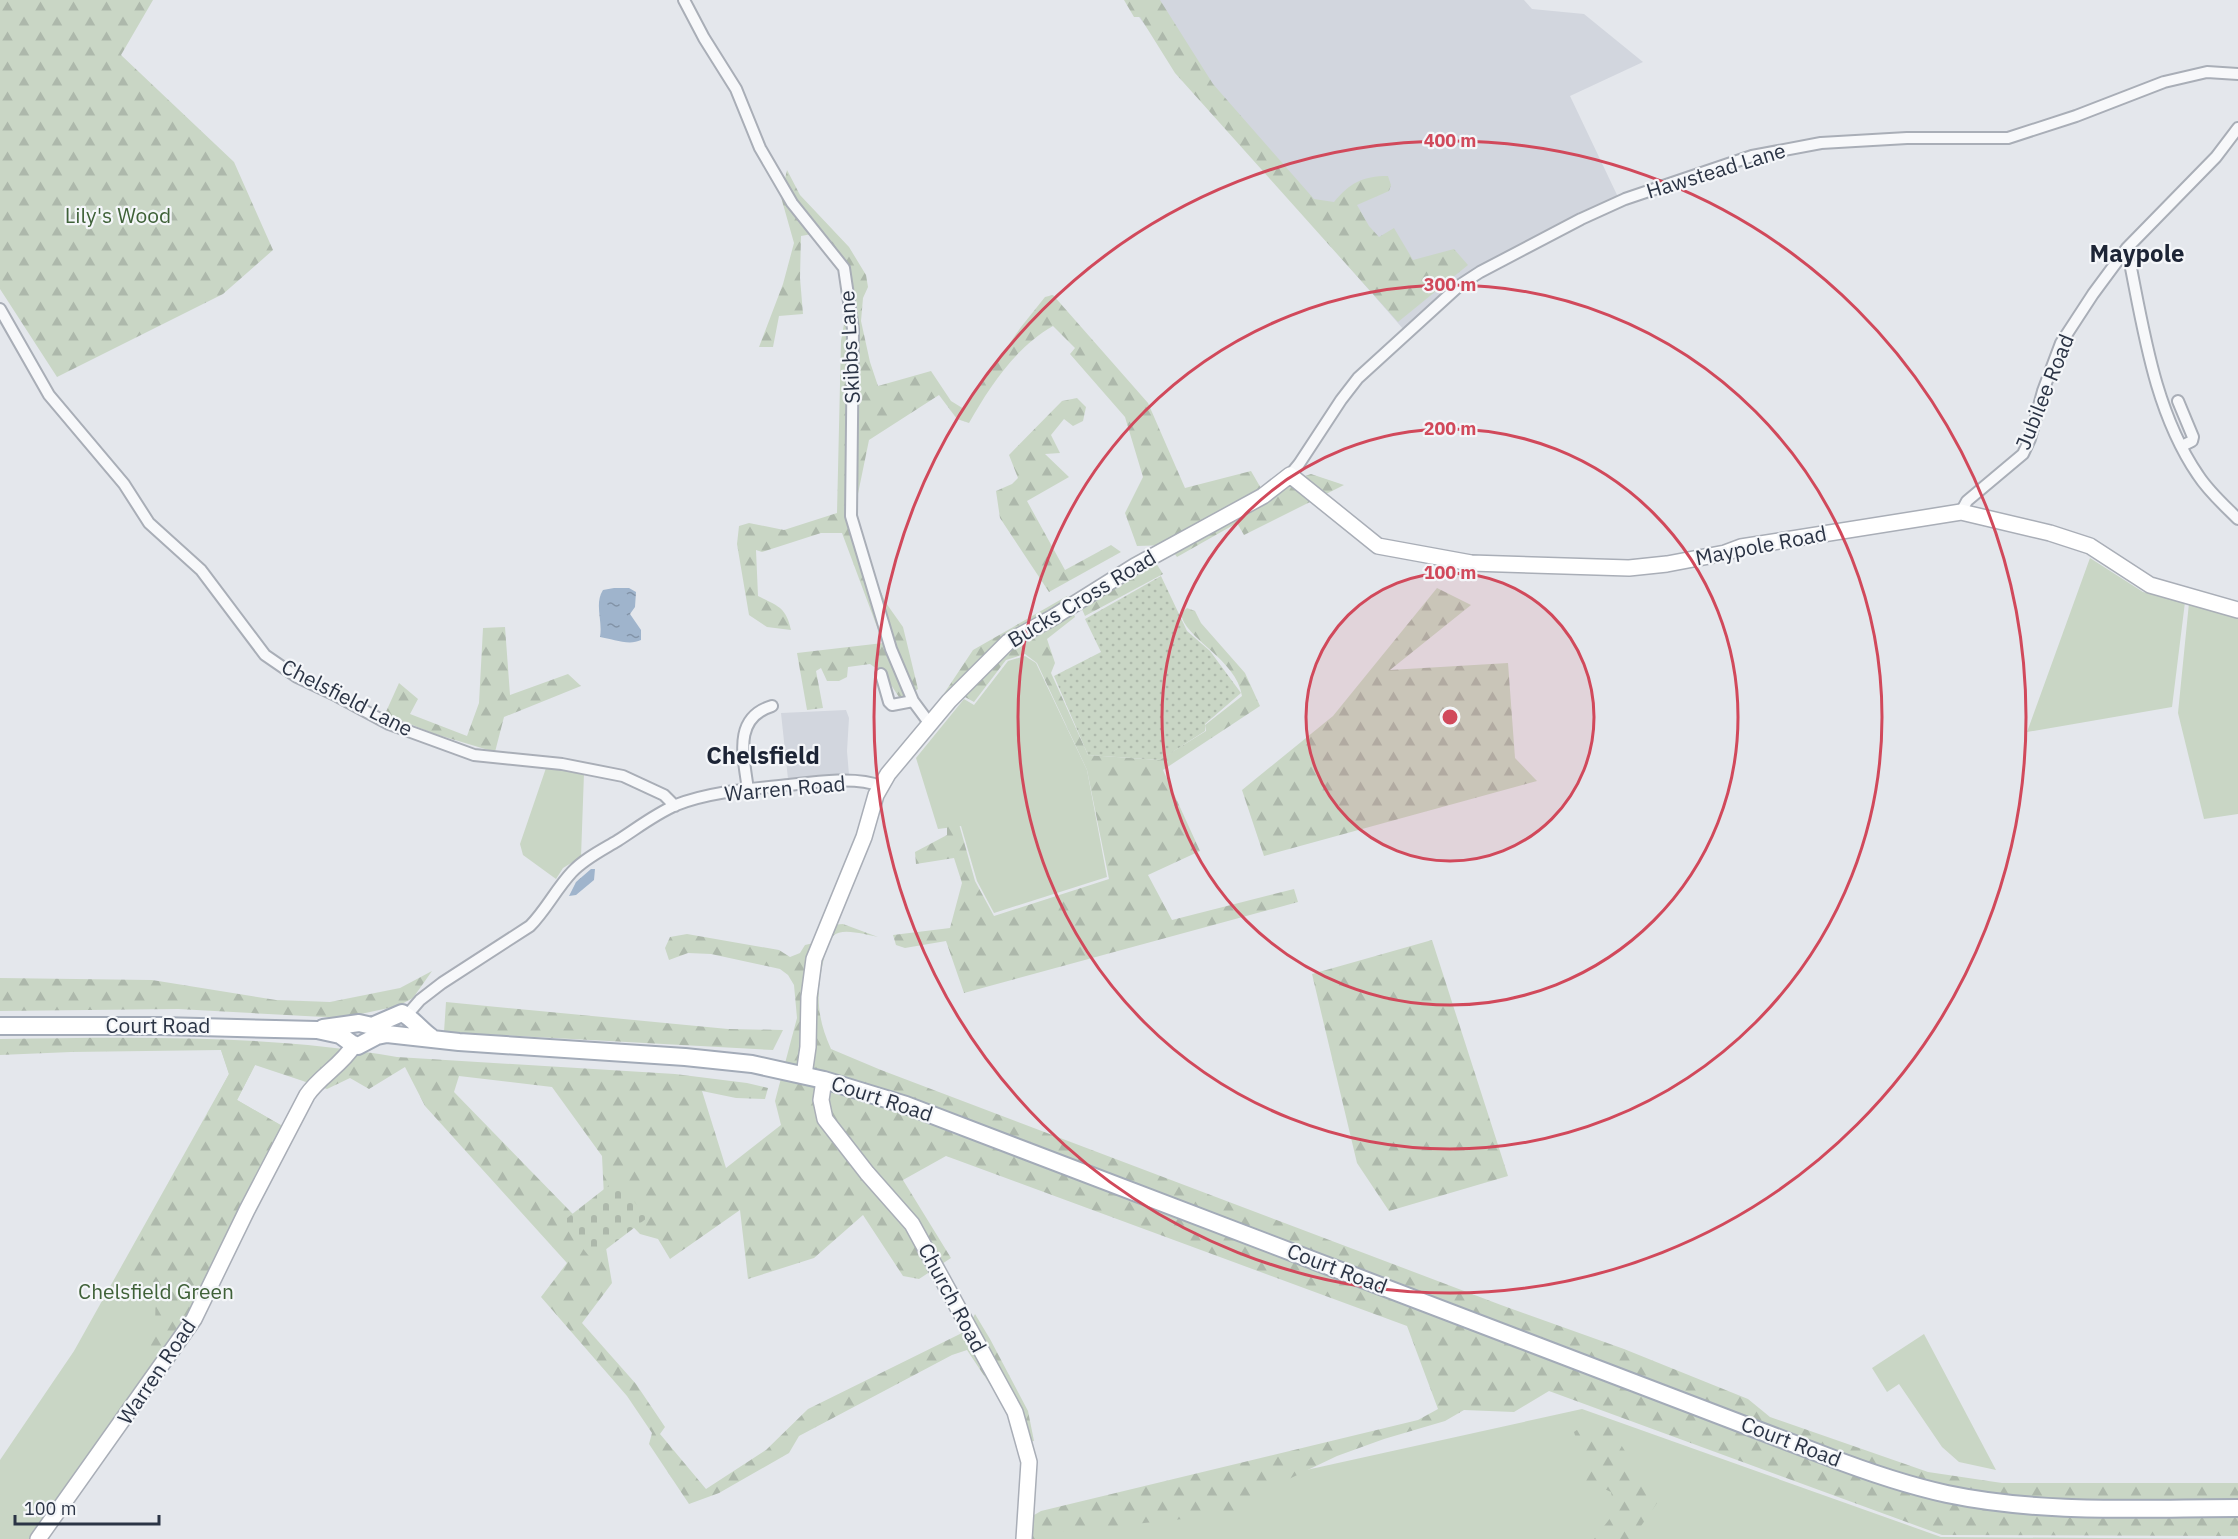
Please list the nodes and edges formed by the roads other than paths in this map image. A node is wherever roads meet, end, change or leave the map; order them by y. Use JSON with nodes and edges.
{"nodes":[{"id":1,"x":684,"y":0,"type":"edge"},
{"id":2,"x":2238,"y":74,"type":"edge"},
{"id":3,"x":2238,"y":128,"type":"edge"},
{"id":4,"x":2127,"y":248,"type":"junction"},
{"id":5,"x":0,"y":309,"type":"edge"},
{"id":6,"x":2178,"y":401,"type":"dead end"},
{"id":7,"x":2182,"y":446,"type":"junction"},
{"id":8,"x":1290,"y":475,"type":"junction"},
{"id":9,"x":1961,"y":512,"type":"junction"},
{"id":10,"x":2238,"y":519,"type":"edge"},
{"id":11,"x":2238,"y":610,"type":"edge"},
{"id":12,"x":881,"y":674,"type":"dead end"},
{"id":13,"x":913,"y":701,"type":"junction"},
{"id":14,"x":772,"y":706,"type":"dead end"},
{"id":15,"x":930,"y":724,"type":"junction"},
{"id":16,"x":880,"y":786,"type":"junction"},
{"id":17,"x":748,"y":790,"type":"junction"},
{"id":18,"x":675,"y":806,"type":"junction"},
{"id":19,"x":403,"y":1017,"type":"junction"},
{"id":20,"x":0,"y":1026,"type":"edge"},
{"id":21,"x":399,"y":1035,"type":"junction"},
{"id":22,"x":357,"y":1036,"type":"junction"},
{"id":23,"x":431,"y":1038,"type":"junction"},
{"id":24,"x":804,"y":1076,"type":"junction"},
{"id":25,"x":824,"y":1080,"type":"junction"},
{"id":26,"x":2238,"y":1508,"type":"edge"},
{"id":27,"x":38,"y":1539,"type":"edge"},
{"id":28,"x":1024,"y":1539,"type":"edge"}],
"edges":[{"from":1,"to":13,"type":"street","name":"Skibbs Lane"},
{"from":2,"to":8,"type":"street","name":"Hawstead Lane"},
{"from":3,"to":4,"type":"street","name":"Jubilee Road"},
{"from":4,"to":7,"type":"street"},
{"from":4,"to":9,"type":"street","name":"Jubilee Road"},
{"from":5,"to":18,"type":"street","name":"Chelsfield Lane"},
{"from":6,"to":7,"type":"street"},
{"from":7,"to":10,"type":"street"},
{"from":8,"to":9,"type":"street","name":"Maypole Road"},
{"from":8,"to":15,"type":"street","name":"Bucks Cross Road"},
{"from":9,"to":11,"type":"street","name":"Maypole Road"},
{"from":12,"to":13,"type":"street"},
{"from":13,"to":15,"type":"street","name":"Skibbs Lane"},
{"from":14,"to":17,"type":"street"},
{"from":15,"to":16,"type":"street","name":"Bucks Cross Road"},
{"from":16,"to":17,"type":"street","name":"Warren Road"},
{"from":16,"to":24,"type":"street"},
{"from":17,"to":18,"type":"street","name":"Warren Road"},
{"from":18,"to":19,"type":"street","name":"Warren Road"},
{"from":19,"to":21,"type":"main road"},
{"from":19,"to":22,"type":"main road","name":"Court Road"},
{"from":19,"to":23,"type":"main road"},
{"from":20,"to":22,"type":"main road","name":"Court Road"},
{"from":21,"to":22,"type":"main road","name":"Court Road"},
{"from":21,"to":23,"type":"main road","name":"Court Road"},
{"from":22,"to":27,"type":"street","name":"Warren Road"},
{"from":23,"to":24,"type":"main road","name":"Court Road"},
{"from":24,"to":25,"type":"main road","name":"Court Road"},
{"from":25,"to":26,"type":"main road","name":"Court Road"},
{"from":25,"to":28,"type":"street","name":"Church Road"}]}
